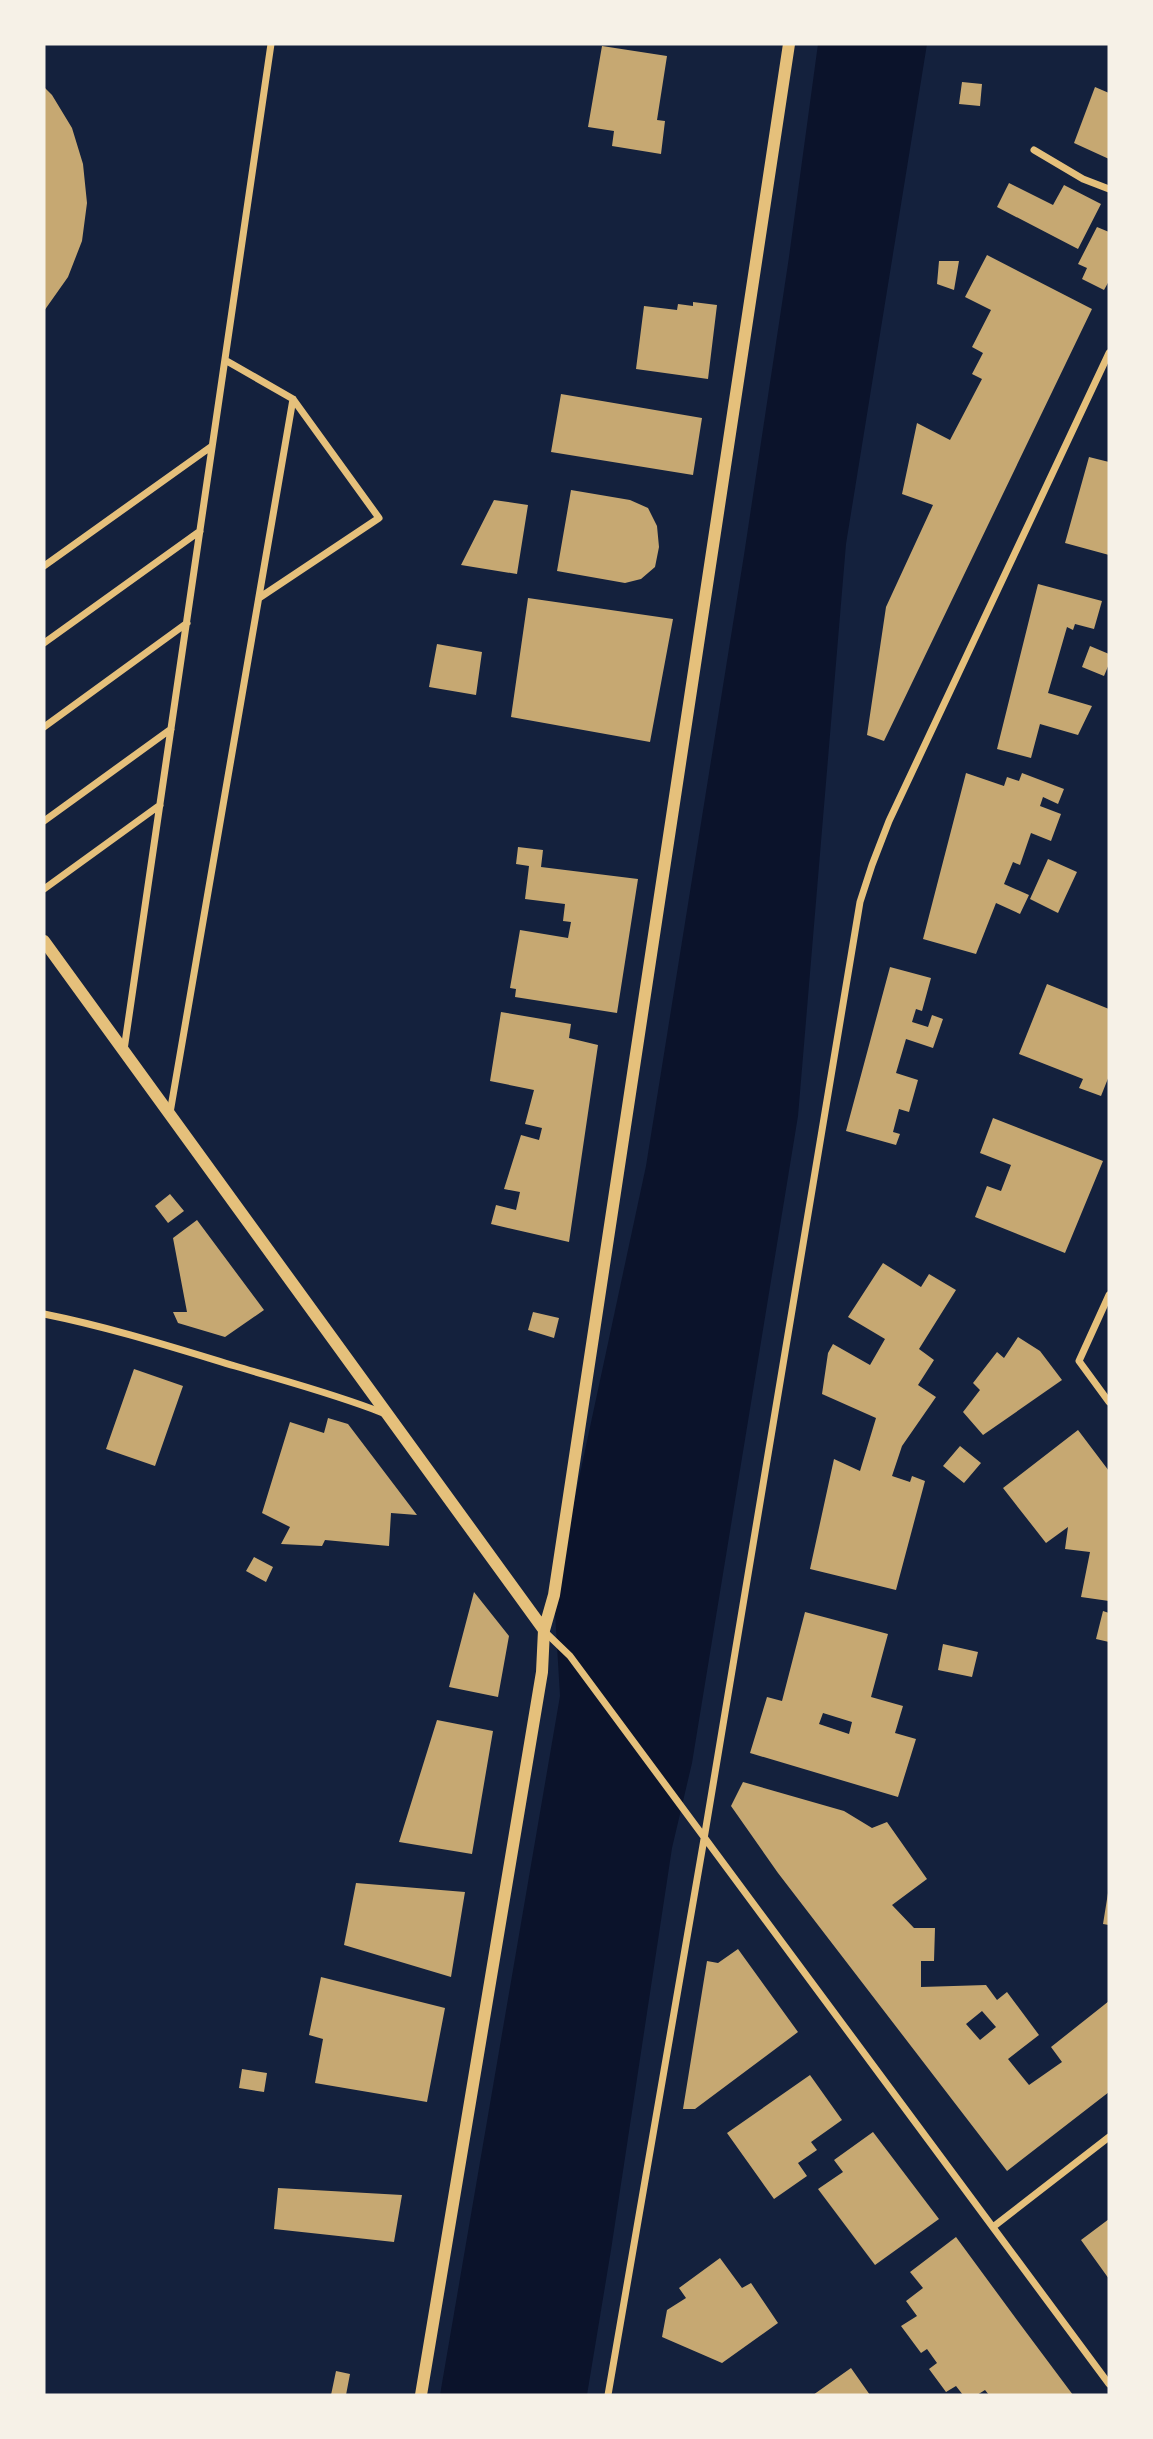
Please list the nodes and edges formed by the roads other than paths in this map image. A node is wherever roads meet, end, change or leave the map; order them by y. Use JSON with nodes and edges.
{"nodes":[{"id":1,"x":271,"y":44,"type":"edge"},
{"id":2,"x":789,"y":44,"type":"edge"},
{"id":3,"x":1034,"y":150,"type":"dead end"},
{"id":4,"x":1109,"y":189,"type":"edge"},
{"id":5,"x":1109,"y":353,"type":"edge"},
{"id":6,"x":225,"y":360,"type":"junction"},
{"id":7,"x":293,"y":399,"type":"junction"},
{"id":8,"x":212,"y":446,"type":"junction"},
{"id":9,"x":200,"y":531,"type":"junction"},
{"id":10,"x":44,"y":566,"type":"edge"},
{"id":11,"x":259,"y":598,"type":"junction"},
{"id":12,"x":187,"y":623,"type":"junction"},
{"id":13,"x":44,"y":643,"type":"edge"},
{"id":14,"x":44,"y":727,"type":"edge"},
{"id":15,"x":171,"y":729,"type":"junction"},
{"id":16,"x":160,"y":805,"type":"junction"},
{"id":17,"x":44,"y":821,"type":"edge"},
{"id":18,"x":44,"y":889,"type":"edge"},
{"id":19,"x":44,"y":940,"type":"edge"},
{"id":20,"x":124,"y":1051,"type":"junction"},
{"id":21,"x":169,"y":1114,"type":"junction"},
{"id":22,"x":1109,"y":1295,"type":"edge"},
{"id":23,"x":44,"y":1314,"type":"edge"},
{"id":24,"x":1109,"y":1402,"type":"edge"},
{"id":25,"x":387,"y":1415,"type":"junction"},
{"id":26,"x":544,"y":1630,"type":"junction"},
{"id":27,"x":705,"y":1839,"type":"junction"},
{"id":28,"x":1109,"y":2137,"type":"edge"},
{"id":29,"x":993,"y":2227,"type":"junction"},
{"id":30,"x":1109,"y":2384,"type":"edge"},
{"id":31,"x":421,"y":2395,"type":"edge"},
{"id":32,"x":608,"y":2395,"type":"edge"}],
"edges":[{"from":1,"to":6,"type":"street"},
{"from":2,"to":26,"type":"street"},
{"from":3,"to":4,"type":"street"},
{"from":5,"to":27,"type":"street"},
{"from":6,"to":7,"type":"street"},
{"from":6,"to":8,"type":"street"},
{"from":7,"to":11,"type":"street"},
{"from":7,"to":11,"type":"street"},
{"from":8,"to":9,"type":"street"},
{"from":8,"to":10,"type":"street"},
{"from":9,"to":12,"type":"street"},
{"from":9,"to":13,"type":"street"},
{"from":11,"to":21,"type":"street"},
{"from":12,"to":14,"type":"street"},
{"from":12,"to":15,"type":"street"},
{"from":15,"to":16,"type":"street"},
{"from":15,"to":17,"type":"street"},
{"from":16,"to":18,"type":"street"},
{"from":16,"to":20,"type":"street"},
{"from":19,"to":20,"type":"street"},
{"from":20,"to":21,"type":"street"},
{"from":21,"to":25,"type":"street"},
{"from":22,"to":24,"type":"street"},
{"from":23,"to":25,"type":"street"},
{"from":25,"to":26,"type":"street"},
{"from":26,"to":27,"type":"street"},
{"from":26,"to":31,"type":"street"},
{"from":27,"to":29,"type":"street"},
{"from":27,"to":32,"type":"street"},
{"from":28,"to":29,"type":"street"},
{"from":29,"to":30,"type":"street"}]}
